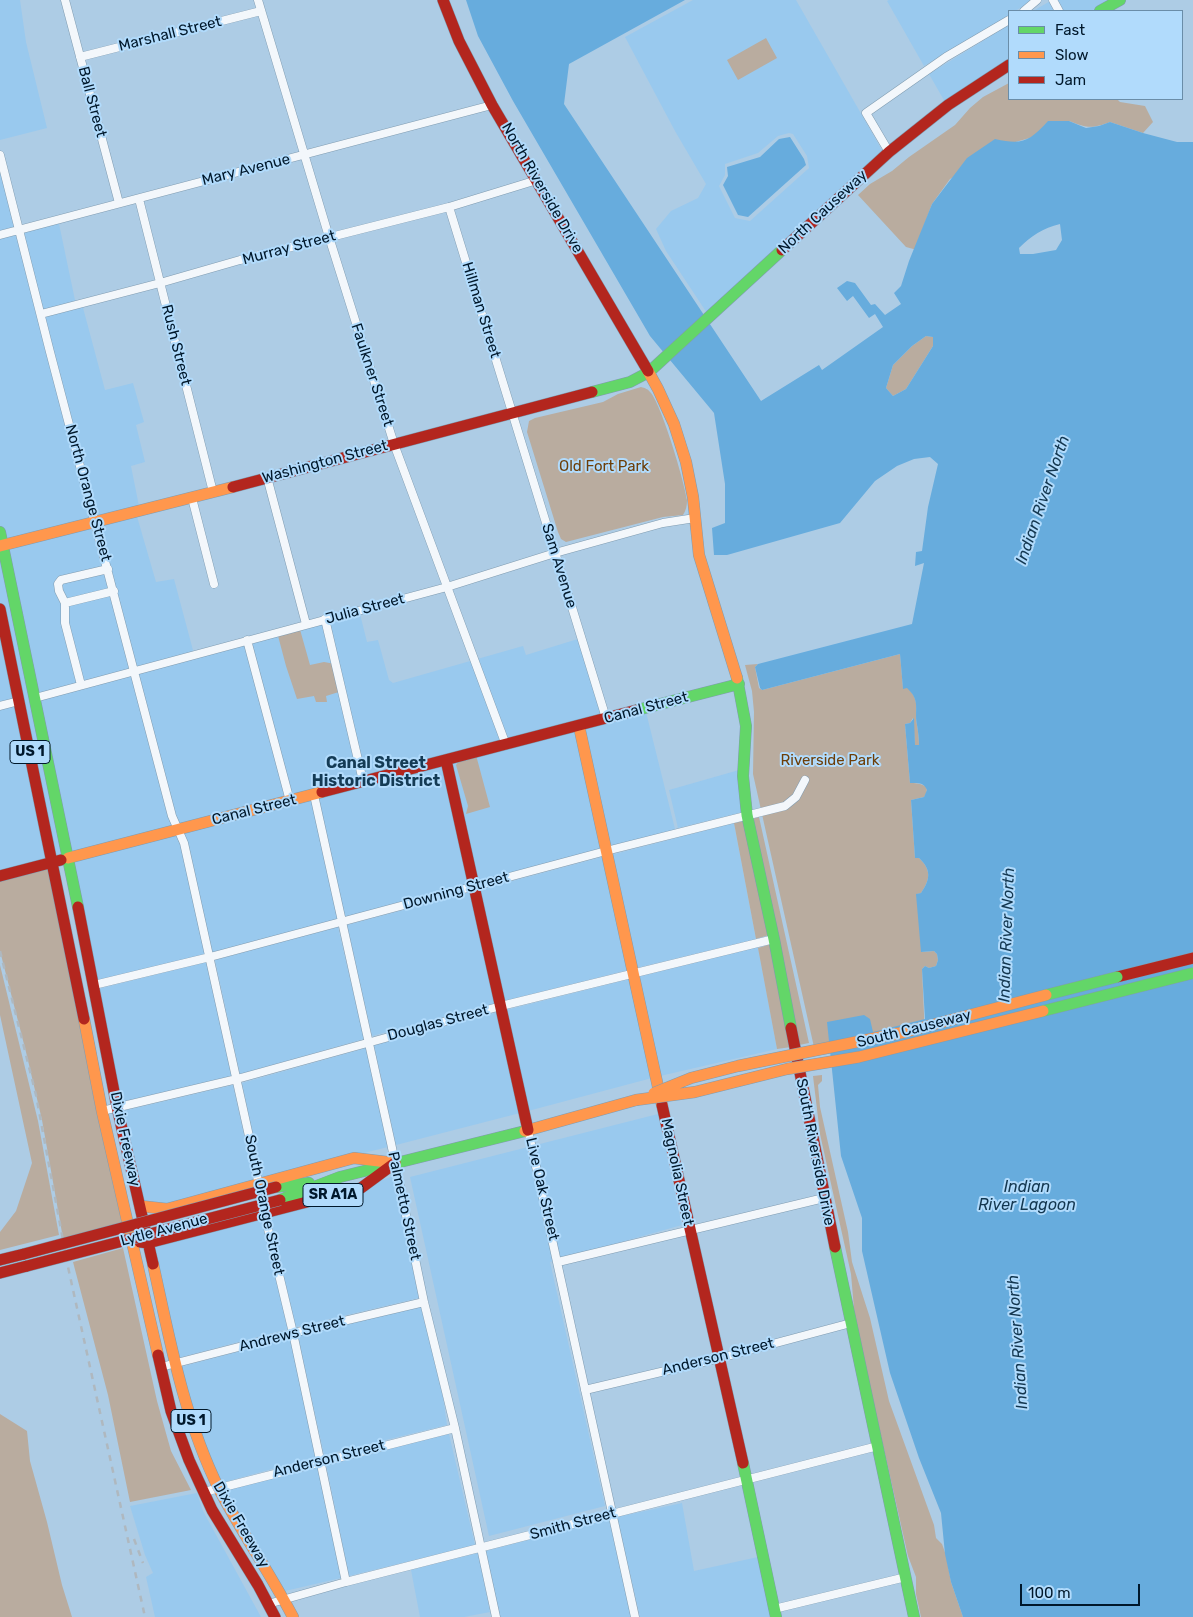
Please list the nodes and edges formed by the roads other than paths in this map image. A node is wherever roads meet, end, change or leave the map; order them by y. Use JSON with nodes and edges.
{"nodes":[{"id":1,"x":65,"y":0,"type":"edge"},
{"id":2,"x":258,"y":0,"type":"edge"},
{"id":3,"x":443,"y":0,"type":"edge"},
{"id":4,"x":1036,"y":0,"type":"edge"},
{"id":5,"x":1120,"y":0,"type":"edge"},
{"id":6,"x":1025,"y":10,"type":"edge"},
{"id":7,"x":1102,"y":10,"type":"edge"},
{"id":8,"x":261,"y":11,"type":"junction"},
{"id":9,"x":1008,"y":21,"type":"edge"},
{"id":10,"x":80,"y":57,"type":"junction"},
{"id":11,"x":1008,"y":66,"type":"edge"},
{"id":12,"x":492,"y":105,"type":"junction"},
{"id":13,"x":889,"y":152,"type":"junction"},
{"id":14,"x":0,"y":155,"type":"edge"},
{"id":15,"x":304,"y":156,"type":"junction"},
{"id":16,"x":537,"y":180,"type":"junction"},
{"id":17,"x":139,"y":198,"type":"junction"},
{"id":18,"x":119,"y":203,"type":"junction"},
{"id":19,"x":449,"y":207,"type":"junction"},
{"id":20,"x":18,"y":230,"type":"junction"},
{"id":21,"x":0,"y":235,"type":"edge"},
{"id":22,"x":328,"y":237,"type":"junction"},
{"id":23,"x":160,"y":283,"type":"junction"},
{"id":24,"x":40,"y":314,"type":"junction"},
{"id":25,"x":649,"y":372,"type":"junction"},
{"id":26,"x":513,"y":414,"type":"junction"},
{"id":27,"x":394,"y":444,"type":"junction"},
{"id":28,"x":267,"y":477,"type":"junction"},
{"id":29,"x":213,"y":492,"type":"junction"},
{"id":30,"x":192,"y":498,"type":"junction"},
{"id":31,"x":695,"y":518,"type":"junction"},
{"id":32,"x":96,"y":522,"type":"junction"},
{"id":33,"x":0,"y":532,"type":"edge"},
{"id":34,"x":2,"y":546,"type":"edge"},
{"id":35,"x":555,"y":553,"type":"junction"},
{"id":36,"x":108,"y":570,"type":"junction"},
{"id":37,"x":214,"y":584,"type":"dead end"},
{"id":38,"x":447,"y":587,"type":"junction"},
{"id":39,"x":114,"y":591,"type":"junction"},
{"id":40,"x":65,"y":602,"type":"junction"},
{"id":41,"x":0,"y":609,"type":"edge"},
{"id":42,"x":325,"y":620,"type":"junction"},
{"id":43,"x":306,"y":624,"type":"junction"},
{"id":44,"x":247,"y":640,"type":"junction"},
{"id":45,"x":10,"y":655,"type":"junction"},
{"id":46,"x":135,"y":671,"type":"junction"},
{"id":47,"x":740,"y":684,"type":"junction"},
{"id":48,"x":81,"y":685,"type":"junction"},
{"id":49,"x":35,"y":698,"type":"junction"},
{"id":50,"x":19,"y":701,"type":"junction"},
{"id":51,"x":0,"y":706,"type":"edge"},
{"id":52,"x":606,"y":718,"type":"junction"},
{"id":53,"x":579,"y":726,"type":"junction"},
{"id":54,"x":43,"y":734,"type":"junction"},
{"id":55,"x":506,"y":745,"type":"junction"},
{"id":56,"x":446,"y":760,"type":"junction"},
{"id":57,"x":805,"y":780,"type":"dead end"},
{"id":58,"x":363,"y":781,"type":"junction"},
{"id":59,"x":314,"y":794,"type":"junction"},
{"id":60,"x":290,"y":801,"type":"junction"},
{"id":61,"x":747,"y":815,"type":"junction"},
{"id":62,"x":178,"y":830,"type":"junction"},
{"id":63,"x":606,"y":851,"type":"junction"},
{"id":64,"x":68,"y":858,"type":"junction"},
{"id":65,"x":53,"y":862,"type":"junction"},
{"id":66,"x":0,"y":876,"type":"edge"},
{"id":67,"x":474,"y":887,"type":"junction"},
{"id":68,"x":342,"y":921,"type":"junction"},
{"id":69,"x":774,"y":939,"type":"junction"},
{"id":70,"x":210,"y":957,"type":"junction"},
{"id":71,"x":1193,"y":958,"type":"edge"},
{"id":72,"x":1193,"y":973,"type":"edge"},
{"id":73,"x":633,"y":974,"type":"junction"},
{"id":74,"x":94,"y":985,"type":"junction"},
{"id":75,"x":501,"y":1006,"type":"junction"},
{"id":76,"x":369,"y":1042,"type":"junction"},
{"id":77,"x":237,"y":1079,"type":"junction"},
{"id":78,"x":636,"y":1100,"type":"junction"},
{"id":79,"x":118,"y":1107,"type":"junction"},
{"id":80,"x":102,"y":1111,"type":"junction"},
{"id":81,"x":528,"y":1130,"type":"junction"},
{"id":82,"x":395,"y":1162,"type":"junction"},
{"id":83,"x":326,"y":1181,"type":"junction"},
{"id":84,"x":259,"y":1184,"type":"junction"},
{"id":85,"x":824,"y":1198,"type":"junction"},
{"id":86,"x":140,"y":1206,"type":"junction"},
{"id":87,"x":167,"y":1209,"type":"junction"},
{"id":88,"x":264,"y":1212,"type":"junction"},
{"id":89,"x":143,"y":1222,"type":"junction"},
{"id":90,"x":689,"y":1230,"type":"junction"},
{"id":91,"x":132,"y":1238,"type":"junction"},
{"id":92,"x":148,"y":1243,"type":"junction"},
{"id":93,"x":0,"y":1260,"type":"edge"},
{"id":94,"x":558,"y":1262,"type":"junction"},
{"id":95,"x":0,"y":1273,"type":"edge"},
{"id":96,"x":424,"y":1302,"type":"junction"},
{"id":97,"x":851,"y":1323,"type":"junction"},
{"id":98,"x":293,"y":1333,"type":"junction"},
{"id":99,"x":720,"y":1358,"type":"junction"},
{"id":100,"x":175,"y":1364,"type":"junction"},
{"id":101,"x":161,"y":1367,"type":"junction"},
{"id":102,"x":585,"y":1390,"type":"junction"},
{"id":103,"x":455,"y":1428,"type":"junction"},
{"id":104,"x":878,"y":1446,"type":"junction"},
{"id":105,"x":321,"y":1461,"type":"junction"},
{"id":106,"x":746,"y":1479,"type":"junction"},
{"id":107,"x":219,"y":1488,"type":"junction"},
{"id":108,"x":204,"y":1492,"type":"junction"},
{"id":109,"x":612,"y":1513,"type":"junction"},
{"id":110,"x":480,"y":1548,"type":"junction"},
{"id":111,"x":906,"y":1577,"type":"junction"},
{"id":112,"x":346,"y":1582,"type":"junction"},
{"id":113,"x":284,"y":1600,"type":"junction"},
{"id":114,"x":268,"y":1604,"type":"junction"},
{"id":115,"x":775,"y":1613,"type":"edge"},
{"id":116,"x":275,"y":1617,"type":"edge"},
{"id":117,"x":293,"y":1617,"type":"edge"},
{"id":118,"x":496,"y":1617,"type":"edge"},
{"id":119,"x":636,"y":1617,"type":"edge"},
{"id":120,"x":914,"y":1617,"type":"edge"}],
"edges":[{"from":1,"to":10,"type":"street","name":"Ball Street"},
{"from":2,"to":8,"type":"street","name":"Faulkner Street"},
{"from":3,"to":12,"type":"main road","name":"North Riverside Drive"},
{"from":4,"to":6,"type":"street"},
{"from":5,"to":7,"type":"main road"},
{"from":8,"to":10,"type":"street","name":"Marshall Street"},
{"from":8,"to":15,"type":"street","name":"Faulkner Street"},
{"from":9,"to":13,"type":"street"},
{"from":10,"to":18,"type":"street","name":"Ball Street"},
{"from":11,"to":13,"type":"main road","name":"North Causeway"},
{"from":12,"to":15,"type":"street","name":"Mary Avenue"},
{"from":12,"to":16,"type":"main road","name":"North Riverside Drive"},
{"from":13,"to":25,"type":"main road","name":"North Causeway"},
{"from":14,"to":20,"type":"street","name":"North Orange Street"},
{"from":15,"to":17,"type":"street","name":"Mary Avenue"},
{"from":15,"to":22,"type":"street","name":"Faulkner Street"},
{"from":16,"to":19,"type":"street","name":"Murray Street"},
{"from":16,"to":25,"type":"main road","name":"North Riverside Drive"},
{"from":17,"to":18,"type":"street","name":"Mary Avenue"},
{"from":17,"to":23,"type":"street","name":"Rush Street"},
{"from":18,"to":20,"type":"street","name":"Mary Avenue"},
{"from":19,"to":22,"type":"street","name":"Murray Street"},
{"from":19,"to":26,"type":"street","name":"Hillman Street"},
{"from":20,"to":21,"type":"street","name":"Mary Avenue"},
{"from":20,"to":24,"type":"street","name":"North Orange Street"},
{"from":22,"to":23,"type":"street","name":"Murray Street"},
{"from":22,"to":27,"type":"street","name":"Faulkner Street"},
{"from":23,"to":24,"type":"street","name":"Murray Street"},
{"from":23,"to":29,"type":"street","name":"Rush Street"},
{"from":24,"to":32,"type":"street","name":"North Orange Street"},
{"from":25,"to":26,"type":"main road","name":"Washington Street"},
{"from":25,"to":31,"type":"main road","name":"North Riverside Drive"},
{"from":26,"to":27,"type":"main road","name":"Washington Street"},
{"from":26,"to":35,"type":"street","name":"Sam Avenue"},
{"from":27,"to":28,"type":"main road","name":"Washington Street"},
{"from":27,"to":38,"type":"street","name":"Faulkner Street"},
{"from":28,"to":29,"type":"main road","name":"Washington Street"},
{"from":28,"to":43,"type":"street"},
{"from":29,"to":30,"type":"main road","name":"Washington Street"},
{"from":30,"to":32,"type":"main road","name":"Washington Street"},
{"from":30,"to":37,"type":"street"},
{"from":31,"to":35,"type":"street","name":"Julia Street"},
{"from":31,"to":47,"type":"main road"},
{"from":32,"to":34,"type":"main road","name":"Washington Street"},
{"from":32,"to":36,"type":"street","name":"North Orange Street"},
{"from":33,"to":34,"type":"main road","number":"US 1"},
{"from":34,"to":49,"type":"main road","name":"Dixie Freeway","number":"US 1"},
{"from":35,"to":38,"type":"street","name":"Julia Street"},
{"from":35,"to":52,"type":"street","name":"Sam Avenue"},
{"from":36,"to":39,"type":"street","name":"North Orange Street"},
{"from":36,"to":40,"type":"street"},
{"from":38,"to":42,"type":"street","name":"Julia Street"},
{"from":38,"to":55,"type":"street","name":"Faulkner Street"},
{"from":39,"to":40,"type":"street"},
{"from":39,"to":46,"type":"street","name":"North Orange Street"},
{"from":40,"to":48,"type":"street"},
{"from":41,"to":45,"type":"main road","name":"Dixie Freeway","number":"US 1"},
{"from":42,"to":43,"type":"street","name":"Julia Street"},
{"from":42,"to":58,"type":"street"},
{"from":43,"to":44,"type":"street","name":"Julia Street"},
{"from":44,"to":46,"type":"street","name":"Julia Street"},
{"from":44,"to":60,"type":"street"},
{"from":45,"to":49,"type":"main road"},
{"from":45,"to":50,"type":"main road","name":"Dixie Freeway","number":"US 1"},
{"from":46,"to":48,"type":"street","name":"Julia Street"},
{"from":46,"to":62,"type":"street","name":"North Orange Street"},
{"from":47,"to":52,"type":"main road","name":"Canal Street"},
{"from":47,"to":61,"type":"main road","name":"South Riverside Drive"},
{"from":48,"to":49,"type":"street","name":"Julia Street"},
{"from":49,"to":54,"type":"main road","name":"Dixie Freeway","number":"US 1"},
{"from":50,"to":51,"type":"street"},
{"from":50,"to":54,"type":"main road"},
{"from":50,"to":65,"type":"main road","name":"Dixie Freeway","number":"US 1"},
{"from":52,"to":53,"type":"main road","name":"Canal Street"},
{"from":53,"to":55,"type":"main road","name":"Canal Street"},
{"from":53,"to":63,"type":"main road","name":"Magnolia Street"},
{"from":54,"to":64,"type":"main road","name":"Dixie Freeway","number":"US 1"},
{"from":55,"to":56,"type":"main road","name":"Canal Street"},
{"from":56,"to":58,"type":"main road","name":"Canal Street"},
{"from":56,"to":67,"type":"main road","name":"Live Oak Street"},
{"from":57,"to":61,"type":"street","name":"Downing Street"},
{"from":58,"to":59,"type":"main road","name":"Canal Street"},
{"from":59,"to":60,"type":"main road","name":"Canal Street"},
{"from":59,"to":68,"type":"street","name":"Palmetto Street"},
{"from":60,"to":62,"type":"main road","name":"Canal Street"},
{"from":61,"to":63,"type":"street","name":"Downing Street"},
{"from":61,"to":69,"type":"main road","name":"South Riverside Drive"},
{"from":62,"to":64,"type":"main road","name":"Canal Street"},
{"from":62,"to":70,"type":"street","name":"South Orange Street"},
{"from":63,"to":67,"type":"street","name":"Downing Street"},
{"from":63,"to":73,"type":"main road","name":"Magnolia Street"},
{"from":64,"to":65,"type":"main road","name":"Canal Street"},
{"from":64,"to":74,"type":"main road","name":"Dixie Freeway","number":"US 1"},
{"from":65,"to":66,"type":"main road","name":"Canal Street"},
{"from":65,"to":80,"type":"main road","name":"Dixie Freeway","number":"US 1"},
{"from":67,"to":68,"type":"street","name":"Downing Street"},
{"from":67,"to":75,"type":"main road","name":"Live Oak Street"},
{"from":68,"to":70,"type":"street","name":"Downing Street"},
{"from":68,"to":76,"type":"street","name":"Palmetto Street"},
{"from":69,"to":73,"type":"street","name":"Douglas Street"},
{"from":69,"to":85,"type":"main road","name":"South Riverside Drive"},
{"from":70,"to":74,"type":"street","name":"Downing Street"},
{"from":70,"to":77,"type":"street","name":"South Orange Street"},
{"from":71,"to":78,"type":"main road","name":"South Causeway","number":"SR A1A","bridge":true},
{"from":72,"to":78,"type":"main road","name":"South Causeway","number":"SR A1A","bridge":true},
{"from":73,"to":75,"type":"street","name":"Douglas Street"},
{"from":73,"to":90,"type":"main road","name":"Magnolia Street"},
{"from":74,"to":79,"type":"main road","name":"Dixie Freeway","number":"US 1"},
{"from":75,"to":76,"type":"street","name":"Douglas Street"},
{"from":75,"to":81,"type":"main road","name":"Live Oak Street"},
{"from":76,"to":77,"type":"street","name":"Douglas Street"},
{"from":76,"to":82,"type":"street","name":"Palmetto Street"},
{"from":77,"to":79,"type":"street","name":"Douglas Street"},
{"from":77,"to":84,"type":"street","name":"South Orange Street"},
{"from":78,"to":81,"type":"main road","name":"South Causeway","number":"SR A1A"},
{"from":79,"to":80,"type":"street","name":"Douglas Street"},
{"from":79,"to":86,"type":"main road","name":"Dixie Freeway","number":"US 1"},
{"from":80,"to":91,"type":"main road","name":"Dixie Freeway","number":"US 1"},
{"from":81,"to":82,"type":"main road","name":"Lytle Avenue","number":"SR A1A"},
{"from":81,"to":94,"type":"street","name":"Live Oak Street"},
{"from":82,"to":83,"type":"main road","name":"Lytle Avenue"},
{"from":82,"to":84,"type":"main road","number":"SR A1A"},
{"from":82,"to":88,"type":"main road","number":"SR A1A"},
{"from":82,"to":96,"type":"street","name":"Palmetto Street"},
{"from":83,"to":93,"type":"main road","name":"Lytle Avenue","bridge":true},
{"from":83,"to":95,"type":"main road","name":"Lytle Avenue","bridge":true},
{"from":84,"to":87,"type":"main road","number":"SR A1A"},
{"from":84,"to":88,"type":"street","name":"South Orange Street"},
{"from":85,"to":90,"type":"street"},
{"from":85,"to":97,"type":"main road","name":"South Riverside Drive"},
{"from":86,"to":87,"type":"main road","number":"SR A1A"},
{"from":86,"to":89,"type":"main road","name":"Dixie Freeway","number":"US 1"},
{"from":87,"to":89,"type":"main road"},
{"from":88,"to":92,"type":"main road","number":"SR A1A"},
{"from":88,"to":98,"type":"street","name":"South Orange Street"},
{"from":89,"to":91,"type":"main road"},
{"from":89,"to":92,"type":"main road","name":"Dixie Freeway","number":"US 1"},
{"from":90,"to":94,"type":"street"},
{"from":90,"to":99,"type":"main road","name":"Magnolia Street"},
{"from":91,"to":92,"type":"main road"},
{"from":91,"to":101,"type":"main road","name":"Dixie Freeway","number":"US 1"},
{"from":92,"to":100,"type":"main road","name":"Dixie Freeway","number":"US 1"},
{"from":94,"to":102,"type":"street","name":"Live Oak Street"},
{"from":96,"to":98,"type":"street","name":"Andrews Street"},
{"from":96,"to":103,"type":"street","name":"Palmetto Street"},
{"from":97,"to":99,"type":"street","name":"Anderson Street"},
{"from":97,"to":104,"type":"main road","name":"South Riverside Drive"},
{"from":98,"to":100,"type":"street","name":"Andrews Street"},
{"from":98,"to":105,"type":"street","name":"South Orange Street"},
{"from":99,"to":102,"type":"street","name":"Anderson Street"},
{"from":99,"to":106,"type":"main road","name":"Magnolia Street"},
{"from":100,"to":101,"type":"street","name":"Andrews Street"},
{"from":100,"to":107,"type":"main road","name":"Dixie Freeway","number":"US 1"},
{"from":101,"to":108,"type":"main road","name":"Dixie Freeway","number":"US 1"},
{"from":102,"to":109,"type":"street","name":"Live Oak Street"},
{"from":103,"to":105,"type":"street","name":"Anderson Street"},
{"from":103,"to":110,"type":"street","name":"Palmetto Street"},
{"from":104,"to":106,"type":"street","name":"Smith Street"},
{"from":104,"to":111,"type":"main road","name":"South Riverside Drive"},
{"from":105,"to":107,"type":"street","name":"Anderson Street"},
{"from":105,"to":112,"type":"street","name":"South Orange Street"},
{"from":106,"to":109,"type":"street","name":"Smith Street"},
{"from":106,"to":115,"type":"main road","name":"Magnolia Street"},
{"from":107,"to":108,"type":"street","name":"Anderson Street"},
{"from":107,"to":113,"type":"main road","name":"Dixie Freeway","number":"US 1"},
{"from":108,"to":114,"type":"main road","name":"Dixie Freeway","number":"US 1"},
{"from":109,"to":110,"type":"street","name":"Smith Street"},
{"from":109,"to":119,"type":"street","name":"Live Oak Street"},
{"from":110,"to":112,"type":"street","name":"Smith Street"},
{"from":110,"to":118,"type":"street","name":"Palmetto Street"},
{"from":111,"to":115,"type":"street"},
{"from":111,"to":120,"type":"main road","name":"South Riverside Drive"},
{"from":112,"to":113,"type":"street","name":"Smith Street"},
{"from":113,"to":114,"type":"street","name":"Smith Street"},
{"from":113,"to":117,"type":"main road","name":"Dixie Freeway","number":"US 1"},
{"from":114,"to":116,"type":"main road","name":"Dixie Freeway","number":"US 1"}]}
